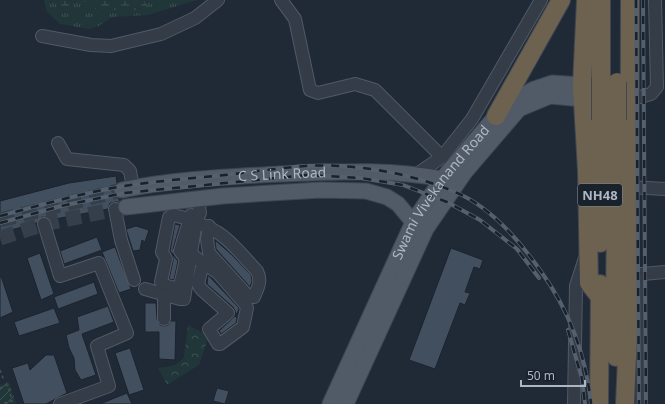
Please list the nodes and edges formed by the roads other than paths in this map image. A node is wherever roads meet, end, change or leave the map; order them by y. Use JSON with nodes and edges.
{"nodes":[{"id":1,"x":218,"y":0,"type":"edge"},
{"id":2,"x":281,"y":0,"type":"edge"},
{"id":3,"x":541,"y":0,"type":"edge"},
{"id":4,"x":561,"y":0,"type":"edge"},
{"id":5,"x":586,"y":0,"type":"edge"},
{"id":6,"x":601,"y":0,"type":"edge"},
{"id":7,"x":618,"y":0,"type":"edge"},
{"id":8,"x":630,"y":0,"type":"edge"},
{"id":9,"x":655,"y":0,"type":"edge"},
{"id":10,"x":42,"y":36,"type":"dead end"},
{"id":11,"x":619,"y":88,"type":"junction"},
{"id":12,"x":582,"y":92,"type":"junction"},
{"id":13,"x":496,"y":116,"type":"junction"},
{"id":14,"x":58,"y":143,"type":"dead end"},
{"id":15,"x":442,"y":157,"type":"junction"},
{"id":16,"x":379,"y":171,"type":"junction"},
{"id":17,"x":417,"y":174,"type":"junction"},
{"id":18,"x":442,"y":179,"type":"junction"},
{"id":19,"x":630,"y":187,"type":"junction"},
{"id":20,"x":665,"y":188,"type":"edge"},
{"id":21,"x":128,"y":189,"type":"joint"},
{"id":22,"x":374,"y":192,"type":"junction"},
{"id":23,"x":192,"y":200,"type":"junction"},
{"id":24,"x":121,"y":208,"type":"joint"},
{"id":25,"x":193,"y":219,"type":"junction"},
{"id":26,"x":44,"y":224,"type":"dead end"},
{"id":27,"x":209,"y":226,"type":"junction"},
{"id":28,"x":419,"y":226,"type":"junction"},
{"id":29,"x":588,"y":248,"type":"junction"},
{"id":30,"x":192,"y":255,"type":"junction"},
{"id":31,"x":203,"y":263,"type":"junction"},
{"id":32,"x":665,"y":272,"type":"edge"},
{"id":33,"x":635,"y":274,"type":"junction"},
{"id":34,"x":134,"y":280,"type":"dead end"},
{"id":35,"x":145,"y":289,"type":"dead end"},
{"id":36,"x":607,"y":293,"type":"junction"},
{"id":37,"x":164,"y":295,"type":"junction"},
{"id":38,"x":164,"y":319,"type":"dead end"},
{"id":39,"x":60,"y":404,"type":"edge"},
{"id":40,"x":330,"y":404,"type":"edge"},
{"id":41,"x":346,"y":404,"type":"edge"},
{"id":42,"x":574,"y":404,"type":"edge"},
{"id":43,"x":599,"y":404,"type":"edge"},
{"id":44,"x":616,"y":404,"type":"edge"},
{"id":45,"x":625,"y":404,"type":"edge"},
{"id":46,"x":640,"y":404,"type":"edge"}],
"edges":[{"from":1,"to":10,"type":"street"},
{"from":2,"to":15,"type":"street"},
{"from":3,"to":15,"type":"street"},
{"from":4,"to":13,"type":"highway"},
{"from":5,"to":12,"type":"highway"},
{"from":6,"to":11,"type":"highway","number":"NH48"},
{"from":7,"to":11,"type":"highway","number":"NH48"},
{"from":8,"to":11,"type":"highway"},
{"from":9,"to":11,"type":"street"},
{"from":11,"to":12,"type":"main road","name":"Swami Vivekanand Road"},
{"from":11,"to":19,"type":"highway"},
{"from":11,"to":36,"type":"highway","number":"NH48","bridge":true},
{"from":12,"to":13,"type":"main road","name":"Swami Vivekanand Road"},
{"from":12,"to":28,"type":"main road","name":"Swami Vivekanand Road"},
{"from":12,"to":29,"type":"highway"},
{"from":13,"to":18,"type":"main road","name":"Swami Vivekanand Road"},
{"from":14,"to":21,"type":"street"},
{"from":15,"to":17,"type":"street"},
{"from":16,"to":17,"type":"main road","name":"C S Link Road"},
{"from":16,"to":21,"type":"main road","name":"C S Link Road"},
{"from":16,"to":22,"type":"main road"},
{"from":17,"to":18,"type":"main road","name":"C S Link Road"},
{"from":18,"to":28,"type":"main road","name":"Swami Vivekanand Road"},
{"from":19,"to":20,"type":"street"},
{"from":19,"to":33,"type":"highway"},
{"from":22,"to":23,"type":"main road","name":"C S Link Road"},
{"from":22,"to":28,"type":"main road","name":"C S Link Road"},
{"from":23,"to":24,"type":"main road","name":"C S Link Road"},
{"from":23,"to":25,"type":"street"},
{"from":24,"to":34,"type":"street"},
{"from":25,"to":25,"type":"street"},
{"from":25,"to":27,"type":"street"},
{"from":25,"to":30,"type":"street"},
{"from":26,"to":39,"type":"street"},
{"from":27,"to":27,"type":"street"},
{"from":28,"to":40,"type":"main road","name":"Swami Vivekanand Road"},
{"from":28,"to":41,"type":"main road","name":"Swami Vivekanand Road"},
{"from":29,"to":36,"type":"highway"},
{"from":29,"to":42,"type":"street"},
{"from":30,"to":31,"type":"street"},
{"from":30,"to":37,"type":"street"},
{"from":31,"to":31,"type":"street"},
{"from":32,"to":33,"type":"street"},
{"from":33,"to":36,"type":"highway"},
{"from":33,"to":45,"type":"highway"},
{"from":33,"to":46,"type":"street"},
{"from":35,"to":37,"type":"street"},
{"from":36,"to":43,"type":"highway","number":"NH48"},
{"from":36,"to":44,"type":"highway","number":"NH48"},
{"from":37,"to":38,"type":"street"}]}
